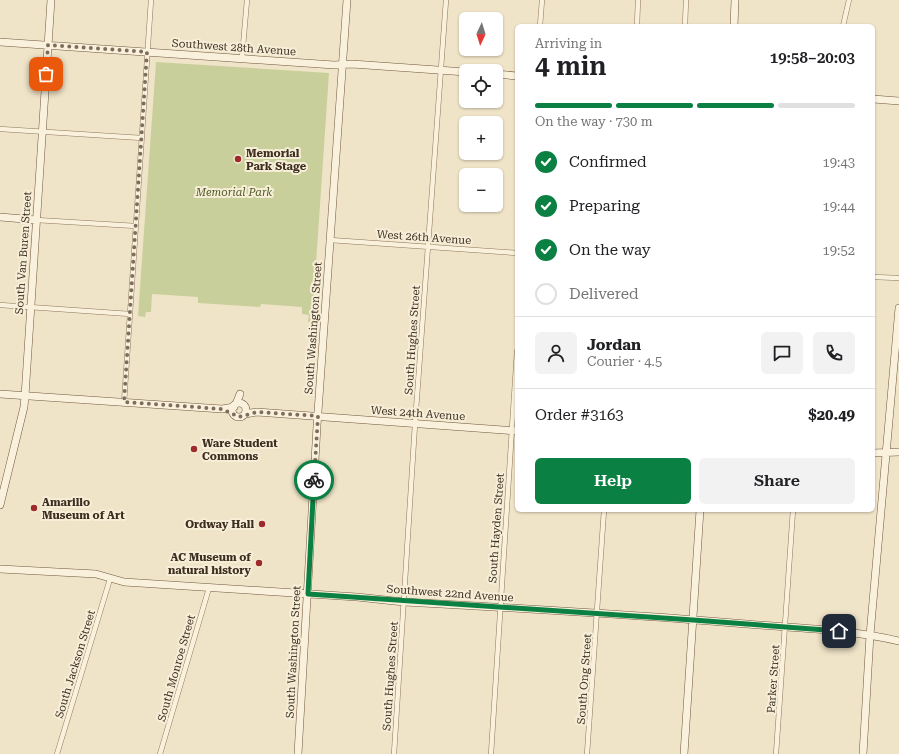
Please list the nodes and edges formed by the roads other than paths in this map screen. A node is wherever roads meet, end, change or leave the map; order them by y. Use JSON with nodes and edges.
{"nodes":[{"id":1,"x":51,"y":0,"type":"edge"},
{"id":2,"x":151,"y":0,"type":"edge"},
{"id":3,"x":247,"y":0,"type":"edge"},
{"id":4,"x":347,"y":0,"type":"edge"},
{"id":5,"x":446,"y":0,"type":"edge"},
{"id":6,"x":542,"y":0,"type":"edge"},
{"id":7,"x":638,"y":0,"type":"edge"},
{"id":8,"x":686,"y":0,"type":"edge"},
{"id":9,"x":735,"y":0,"type":"edge"},
{"id":10,"x":849,"y":0,"type":"edge"},
{"id":11,"x":540,"y":24,"type":"edge"},
{"id":12,"x":637,"y":24,"type":"edge"},
{"id":13,"x":685,"y":24,"type":"edge"},
{"id":14,"x":734,"y":24,"type":"edge"},
{"id":15,"x":843,"y":24,"type":"edge"},
{"id":16,"x":0,"y":42,"type":"edge"},
{"id":17,"x":48,"y":45,"type":"junction"},
{"id":18,"x":147,"y":52,"type":"junction"},
{"id":19,"x":242,"y":58,"type":"junction"},
{"id":20,"x":343,"y":64,"type":"junction"},
{"id":21,"x":440,"y":70,"type":"junction"},
{"id":22,"x":459,"y":71,"type":"edge"},
{"id":23,"x":503,"y":75,"type":"edge"},
{"id":24,"x":515,"y":76,"type":"edge"},
{"id":25,"x":875,"y":99,"type":"edge"},
{"id":26,"x":899,"y":101,"type":"edge"},
{"id":27,"x":0,"y":129,"type":"edge"},
{"id":28,"x":42,"y":132,"type":"junction"},
{"id":29,"x":142,"y":138,"type":"junction"},
{"id":30,"x":0,"y":217,"type":"edge"},
{"id":31,"x":36,"y":220,"type":"junction"},
{"id":32,"x":136,"y":226,"type":"junction"},
{"id":33,"x":330,"y":240,"type":"junction"},
{"id":34,"x":428,"y":246,"type":"junction"},
{"id":35,"x":515,"y":253,"type":"edge"},
{"id":36,"x":875,"y":277,"type":"edge"},
{"id":37,"x":899,"y":278,"type":"edge"},
{"id":38,"x":0,"y":305,"type":"edge"},
{"id":39,"x":30,"y":308,"type":"junction"},
{"id":40,"x":899,"y":308,"type":"edge"},
{"id":41,"x":130,"y":314,"type":"junction"},
{"id":42,"x":0,"y":394,"type":"edge"},
{"id":43,"x":25,"y":396,"type":"junction"},
{"id":44,"x":124,"y":402,"type":"junction"},
{"id":45,"x":515,"y":404,"type":"edge"},
{"id":46,"x":318,"y":416,"type":"junction"},
{"id":47,"x":415,"y":424,"type":"junction"},
{"id":48,"x":514,"y":431,"type":"edge"},
{"id":49,"x":899,"y":452,"type":"edge"},
{"id":50,"x":875,"y":453,"type":"edge"},
{"id":51,"x":886,"y":453,"type":"junction"},
{"id":52,"x":0,"y":505,"type":"edge"},
{"id":53,"x":604,"y":512,"type":"edge"},
{"id":54,"x":700,"y":512,"type":"edge"},
{"id":55,"x":794,"y":512,"type":"edge"},
{"id":56,"x":0,"y":569,"type":"edge"},
{"id":57,"x":110,"y":579,"type":"junction"},
{"id":58,"x":209,"y":588,"type":"junction"},
{"id":59,"x":308,"y":594,"type":"junction"},
{"id":60,"x":404,"y":602,"type":"junction"},
{"id":61,"x":500,"y":607,"type":"junction"},
{"id":62,"x":597,"y":614,"type":"junction"},
{"id":63,"x":693,"y":620,"type":"junction"},
{"id":64,"x":785,"y":627,"type":"junction"},
{"id":65,"x":870,"y":635,"type":"junction"},
{"id":66,"x":899,"y":641,"type":"edge"},
{"id":67,"x":57,"y":754,"type":"edge"},
{"id":68,"x":160,"y":754,"type":"edge"},
{"id":69,"x":298,"y":754,"type":"edge"},
{"id":70,"x":394,"y":754,"type":"edge"},
{"id":71,"x":491,"y":754,"type":"edge"},
{"id":72,"x":588,"y":754,"type":"edge"},
{"id":73,"x":684,"y":754,"type":"edge"},
{"id":74,"x":776,"y":754,"type":"edge"},
{"id":75,"x":863,"y":754,"type":"edge"}],
"edges":[{"from":1,"to":17,"type":"main road","name":"South Van Buren Street"},
{"from":2,"to":18,"type":"street"},
{"from":3,"to":19,"type":"street"},
{"from":4,"to":20,"type":"main road","name":"South Washington Street"},
{"from":5,"to":21,"type":"street","name":"South Hughes Street"},
{"from":6,"to":11,"type":"street"},
{"from":7,"to":12,"type":"street"},
{"from":8,"to":13,"type":"street"},
{"from":9,"to":14,"type":"main road"},
{"from":10,"to":15,"type":"street"},
{"from":16,"to":17,"type":"main road","name":"Southwest 28th Avenue"},
{"from":17,"to":18,"type":"main road","name":"Southwest 28th Avenue"},
{"from":17,"to":28,"type":"main road","name":"South Van Buren Street"},
{"from":18,"to":19,"type":"main road","name":"Southwest 28th Avenue"},
{"from":18,"to":29,"type":"street"},
{"from":19,"to":20,"type":"main road","name":"Southwest 28th Avenue"},
{"from":20,"to":21,"type":"main road","name":"Southwest 28th Avenue"},
{"from":20,"to":33,"type":"main road","name":"South Washington Street"},
{"from":21,"to":22,"type":"main road","name":"Southwest 28th Avenue"},
{"from":21,"to":34,"type":"street","name":"South Hughes Street"},
{"from":23,"to":24,"type":"main road"},
{"from":25,"to":26,"type":"main road"},
{"from":27,"to":28,"type":"street"},
{"from":28,"to":29,"type":"street"},
{"from":28,"to":31,"type":"main road","name":"South Van Buren Street"},
{"from":29,"to":32,"type":"street"},
{"from":30,"to":31,"type":"main road"},
{"from":31,"to":32,"type":"street"},
{"from":31,"to":39,"type":"main road","name":"South Van Buren Street"},
{"from":32,"to":41,"type":"street"},
{"from":33,"to":34,"type":"street","name":"West 26th Avenue"},
{"from":33,"to":46,"type":"main road","name":"South Washington Street"},
{"from":34,"to":35,"type":"street","name":"West 26th Avenue"},
{"from":34,"to":47,"type":"street","name":"South Hughes Street"},
{"from":36,"to":37,"type":"street"},
{"from":38,"to":39,"type":"street"},
{"from":39,"to":41,"type":"street"},
{"from":39,"to":43,"type":"main road","name":"South Van Buren Street"},
{"from":40,"to":51,"type":"main road"},
{"from":41,"to":44,"type":"street"},
{"from":42,"to":43,"type":"main road","name":"West 24th Avenue"},
{"from":43,"to":44,"type":"main road","name":"West 24th Avenue"},
{"from":43,"to":52,"type":"main road","name":"South Van Buren Street"},
{"from":44,"to":46,"type":"main road","name":"West 24th Avenue"},
{"from":45,"to":48,"type":"street","name":"South Hayden Street"},
{"from":46,"to":47,"type":"main road","name":"West 24th Avenue"},
{"from":46,"to":59,"type":"main road","name":"South Washington Street"},
{"from":47,"to":48,"type":"main road","name":"West 24th Avenue"},
{"from":47,"to":60,"type":"street","name":"South Hughes Street"},
{"from":48,"to":61,"type":"street","name":"South Hayden Street"},
{"from":49,"to":51,"type":"main road"},
{"from":50,"to":51,"type":"main road"},
{"from":51,"to":65,"type":"main road"},
{"from":53,"to":62,"type":"street","name":"South Ong Street"},
{"from":54,"to":63,"type":"main road"},
{"from":55,"to":64,"type":"street","name":"Parker Street"},
{"from":56,"to":57,"type":"main road","name":"Southwest 22nd Avenue"},
{"from":57,"to":58,"type":"main road","name":"Southwest 22nd Avenue"},
{"from":57,"to":67,"type":"street","name":"South Jackson Street"},
{"from":58,"to":59,"type":"main road","name":"Southwest 22nd Avenue"},
{"from":58,"to":68,"type":"street","name":"South Monroe Street"},
{"from":59,"to":60,"type":"main road","name":"Southwest 22nd Avenue"},
{"from":59,"to":69,"type":"main road","name":"South Washington Street"},
{"from":60,"to":61,"type":"main road","name":"Southwest 22nd Avenue"},
{"from":60,"to":70,"type":"street","name":"South Hughes Street"},
{"from":61,"to":62,"type":"main road","name":"Southwest 22nd Avenue"},
{"from":61,"to":71,"type":"street","name":"South Hayden Street"},
{"from":62,"to":63,"type":"main road","name":"Southwest 22nd Avenue"},
{"from":62,"to":72,"type":"street","name":"South Ong Street"},
{"from":63,"to":64,"type":"main road","name":"Southwest 22nd Avenue"},
{"from":63,"to":73,"type":"main road"},
{"from":64,"to":65,"type":"main road","name":"Southwest 22nd Avenue"},
{"from":64,"to":74,"type":"street","name":"Parker Street"},
{"from":65,"to":66,"type":"main road","name":"Southwest 22nd Avenue"},
{"from":65,"to":75,"type":"main road"}]}
